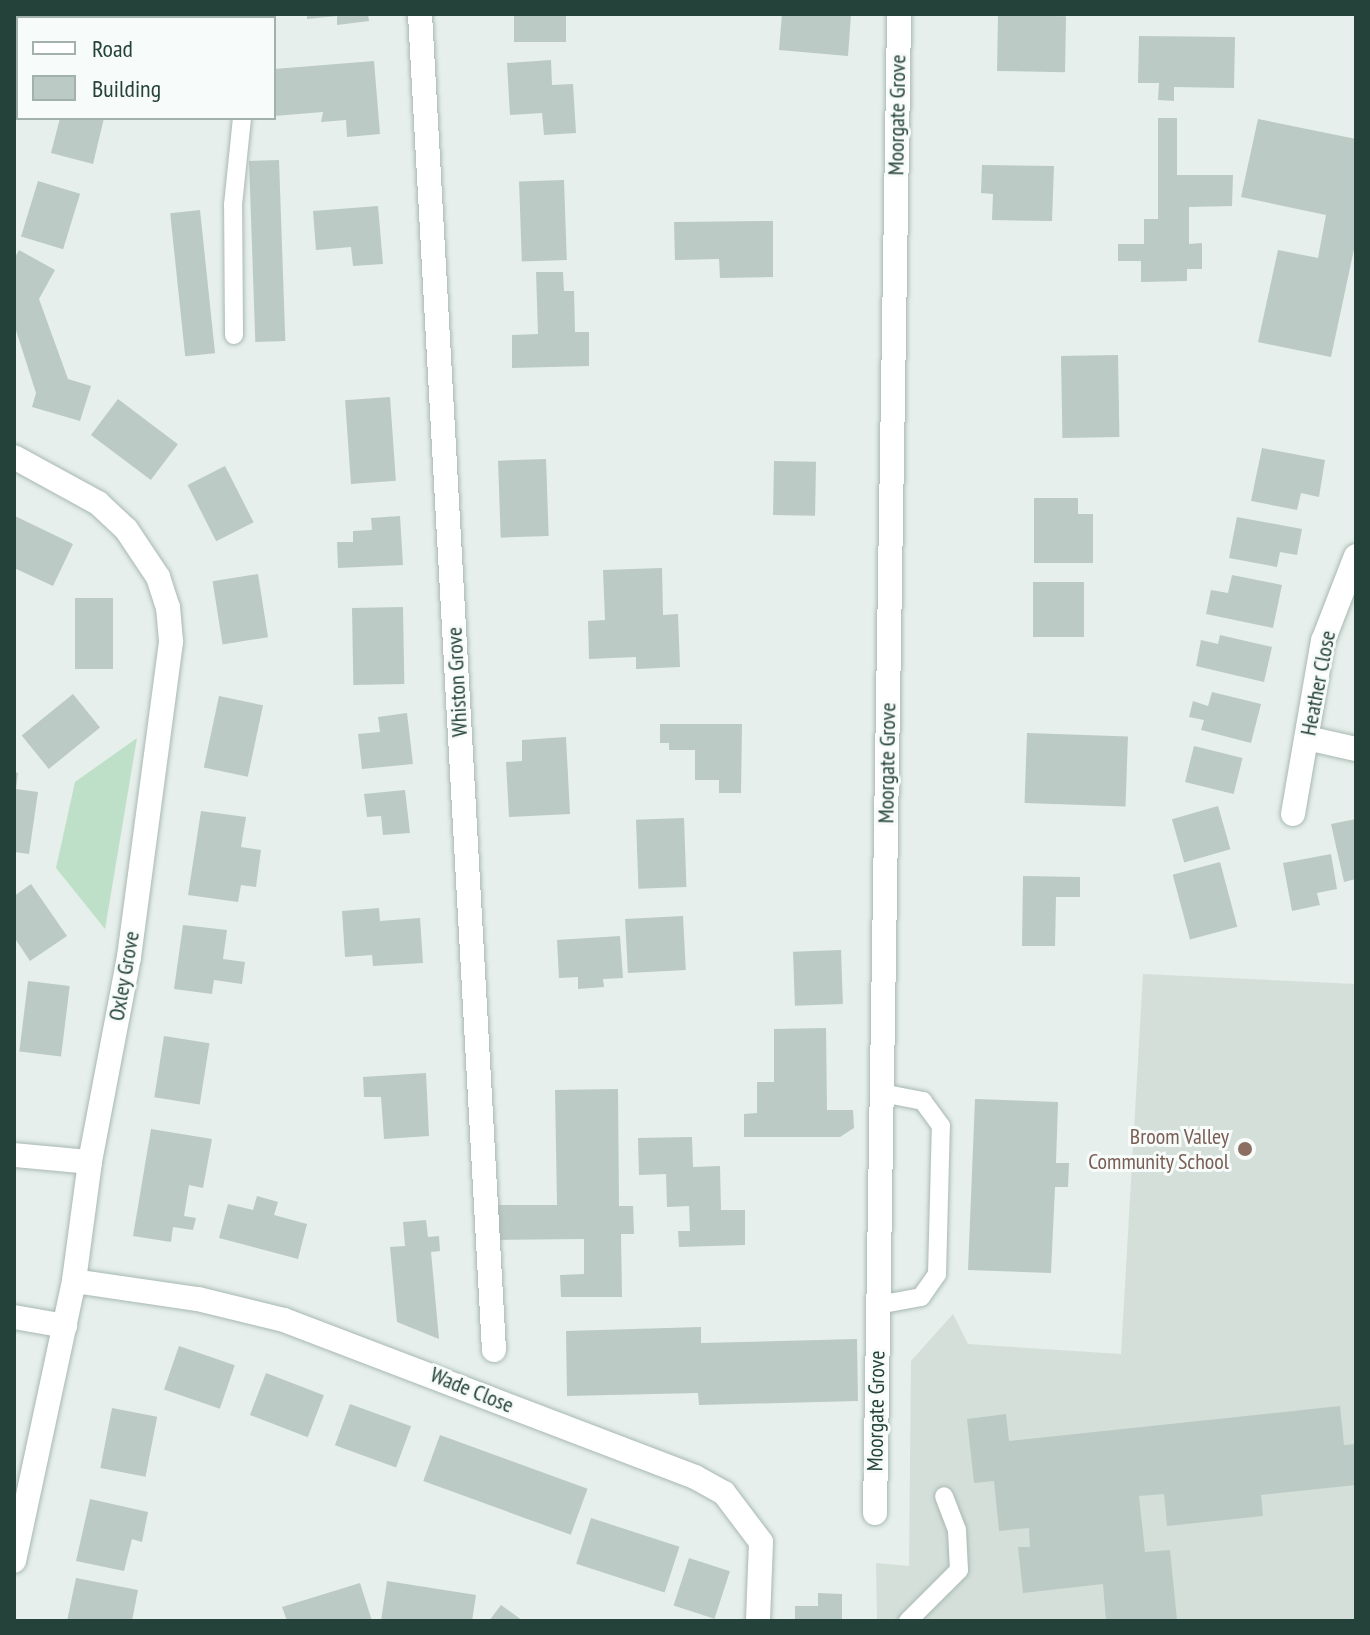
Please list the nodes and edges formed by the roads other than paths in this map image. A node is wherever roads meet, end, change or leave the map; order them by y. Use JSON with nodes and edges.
{"nodes":[{"id":1,"x":420,"y":14,"type":"edge"},
{"id":2,"x":899,"y":14,"type":"edge"},
{"id":3,"x":242,"y":120,"type":"edge"},
{"id":4,"x":234,"y":335,"type":"dead end"},
{"id":5,"x":14,"y":457,"type":"edge"},
{"id":6,"x":1356,"y":556,"type":"edge"},
{"id":7,"x":1307,"y":738,"type":"junction"},
{"id":8,"x":1356,"y":749,"type":"edge"},
{"id":9,"x":1293,"y":814,"type":"dead end"},
{"id":10,"x":882,"y":1093,"type":"junction"},
{"id":11,"x":14,"y":1155,"type":"edge"},
{"id":12,"x":90,"y":1162,"type":"junction"},
{"id":13,"x":74,"y":1281,"type":"junction"},
{"id":14,"x":878,"y":1305,"type":"junction"},
{"id":15,"x":14,"y":1317,"type":"edge"},
{"id":16,"x":65,"y":1326,"type":"junction"},
{"id":17,"x":494,"y":1350,"type":"dead end"},
{"id":18,"x":944,"y":1496,"type":"dead end"},
{"id":19,"x":875,"y":1513,"type":"dead end"},
{"id":20,"x":14,"y":1561,"type":"edge"},
{"id":21,"x":758,"y":1621,"type":"edge"},
{"id":22,"x":908,"y":1621,"type":"edge"}],
"edges":[{"from":1,"to":17,"type":"street","name":"Whiston Grove"},
{"from":2,"to":10,"type":"street","name":"Moorgate Grove"},
{"from":3,"to":4,"type":"lane"},
{"from":5,"to":12,"type":"street","name":"Oxley Grove"},
{"from":6,"to":7,"type":"street","name":"Heather Close"},
{"from":7,"to":8,"type":"street"},
{"from":7,"to":9,"type":"street","name":"Heather Close"},
{"from":10,"to":14,"type":"street","name":"Moorgate Grove"},
{"from":10,"to":14,"type":"lane"},
{"from":11,"to":12,"type":"street"},
{"from":12,"to":13,"type":"street","name":"Oxley Grove"},
{"from":13,"to":16,"type":"street","name":"Oxley Grove"},
{"from":13,"to":21,"type":"street","name":"Wade Close"},
{"from":14,"to":19,"type":"street","name":"Moorgate Grove"},
{"from":15,"to":16,"type":"street"},
{"from":16,"to":20,"type":"street","name":"Oxley Grove"},
{"from":18,"to":22,"type":"lane"}]}
